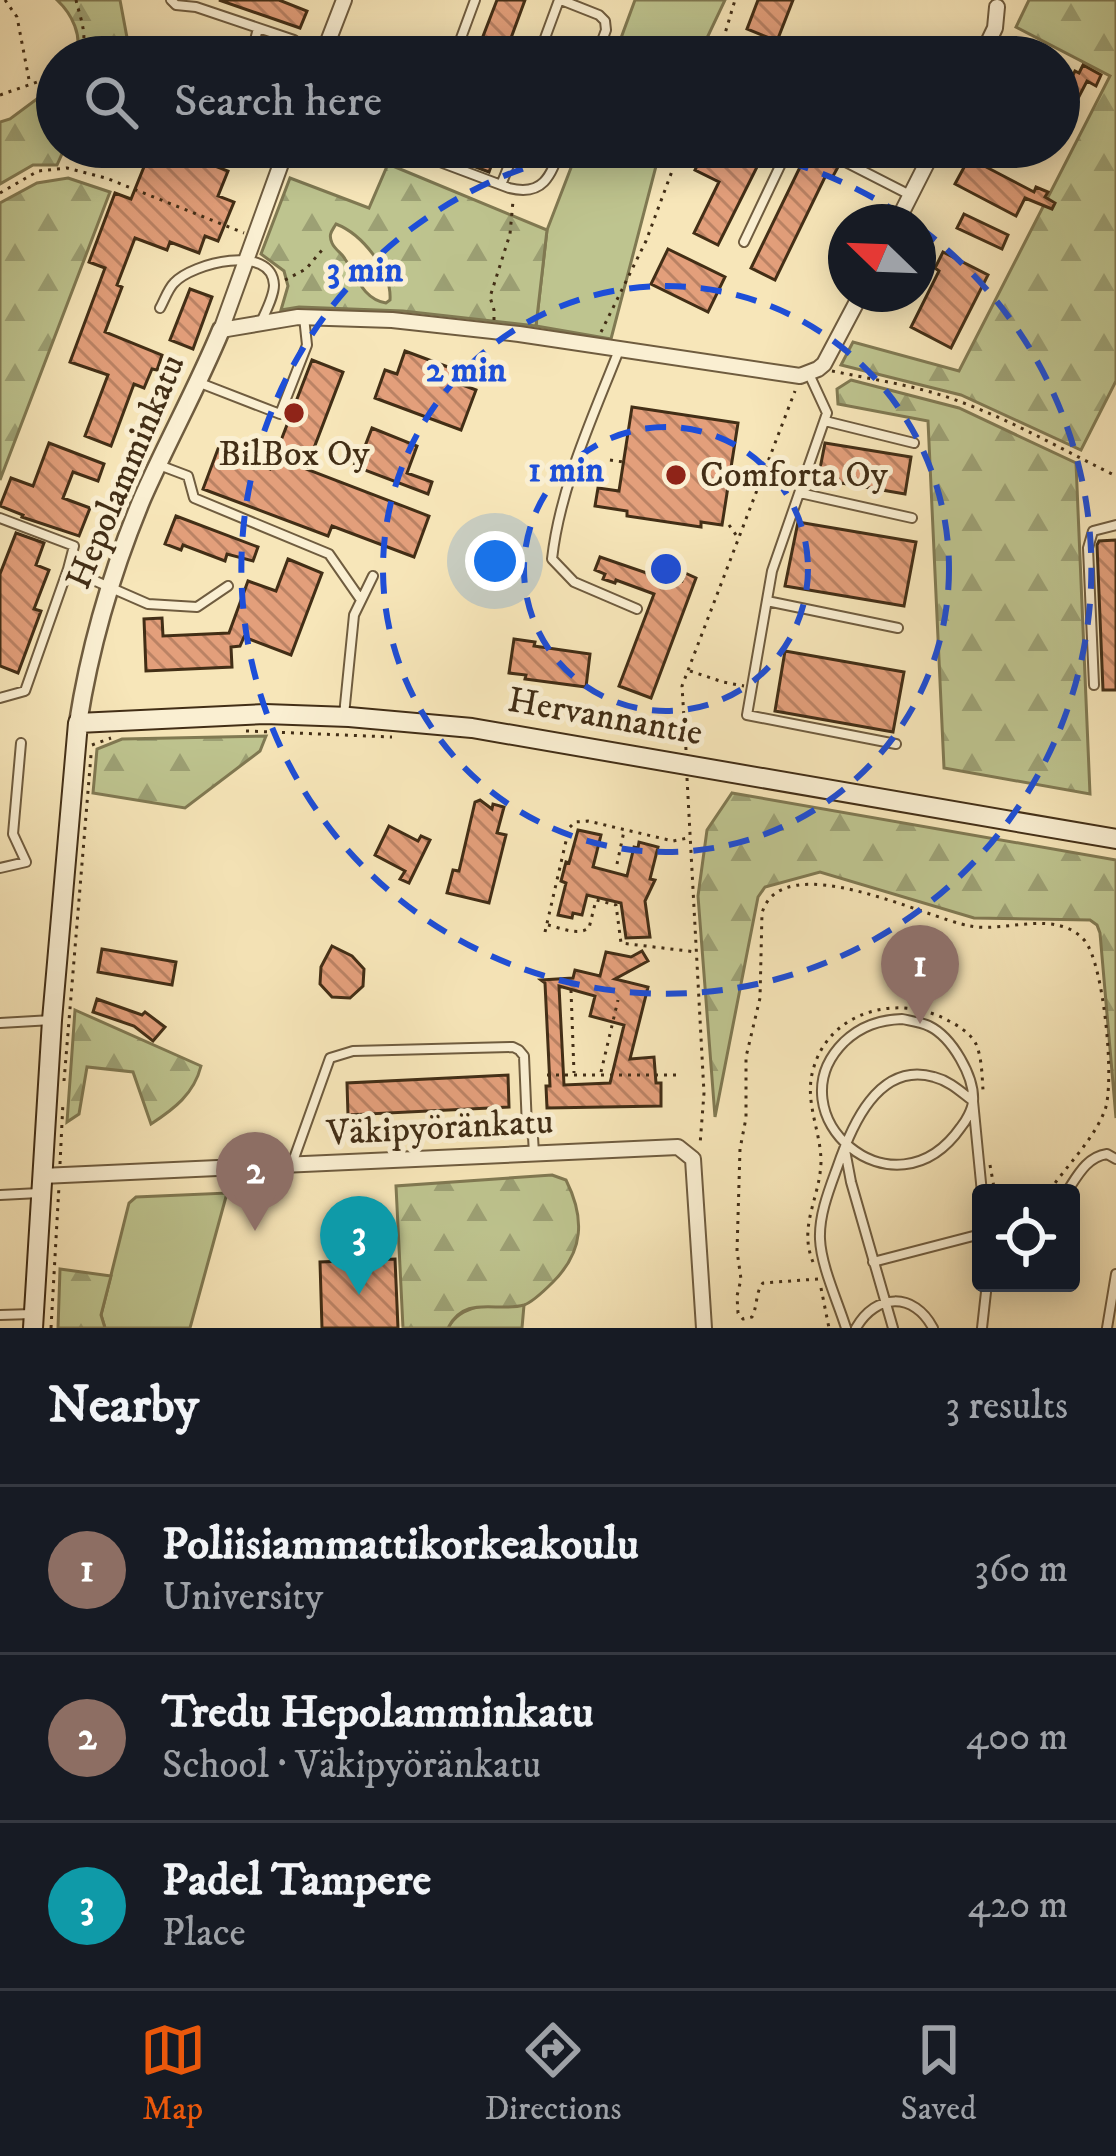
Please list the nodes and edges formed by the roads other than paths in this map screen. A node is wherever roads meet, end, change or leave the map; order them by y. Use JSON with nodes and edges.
{"nodes":[{"id":1,"x":171,"y":0,"type":"edge"},
{"id":2,"x":344,"y":0,"type":"edge"},
{"id":3,"x":475,"y":0,"type":"edge"},
{"id":4,"x":560,"y":0,"type":"edge"},
{"id":5,"x":997,"y":7,"type":"dead end"},
{"id":6,"x":258,"y":28,"type":"junction"},
{"id":7,"x":256,"y":36,"type":"edge"},
{"id":8,"x":282,"y":36,"type":"edge"},
{"id":9,"x":330,"y":36,"type":"edge"},
{"id":10,"x":462,"y":36,"type":"edge"},
{"id":11,"x":546,"y":36,"type":"edge"},
{"id":12,"x":604,"y":36,"type":"edge"},
{"id":13,"x":991,"y":36,"type":"edge"},
{"id":14,"x":280,"y":168,"type":"edge"},
{"id":15,"x":461,"y":168,"type":"edge"},
{"id":16,"x":508,"y":168,"type":"edge"},
{"id":17,"x":553,"y":168,"type":"edge"},
{"id":18,"x":779,"y":168,"type":"edge"},
{"id":19,"x":858,"y":168,"type":"edge"},
{"id":20,"x":924,"y":168,"type":"edge"},
{"id":21,"x":501,"y":185,"type":"junction"},
{"id":22,"x":911,"y":195,"type":"junction"},
{"id":23,"x":906,"y":204,"type":"edge"},
{"id":24,"x":743,"y":242,"type":"dead end"},
{"id":25,"x":247,"y":261,"type":"junction"},
{"id":26,"x":160,"y":308,"type":"dead end"},
{"id":27,"x":852,"y":312,"type":"edge"},
{"id":28,"x":304,"y":316,"type":"junction"},
{"id":29,"x":260,"y":323,"type":"junction"},
{"id":30,"x":221,"y":330,"type":"junction"},
{"id":31,"x":620,"y":349,"type":"junction"},
{"id":32,"x":813,"y":371,"type":"junction"},
{"id":33,"x":199,"y":382,"type":"junction"},
{"id":34,"x":825,"y":421,"type":"junction"},
{"id":35,"x":914,"y":443,"type":"dead end"},
{"id":36,"x":158,"y":465,"type":"junction"},
{"id":37,"x":800,"y":493,"type":"junction"},
{"id":38,"x":0,"y":518,"type":"edge"},
{"id":39,"x":912,"y":518,"type":"dead end"},
{"id":40,"x":1116,"y":525,"type":"edge"},
{"id":41,"x":68,"y":569,"type":"junction"},
{"id":42,"x":373,"y":576,"type":"dead end"},
{"id":43,"x":110,"y":586,"type":"junction"},
{"id":44,"x":228,"y":586,"type":"dead end"},
{"id":45,"x":361,"y":600,"type":"junction"},
{"id":46,"x":767,"y":602,"type":"junction"},
{"id":47,"x":637,"y":609,"type":"dead end"},
{"id":48,"x":898,"y":628,"type":"dead end"},
{"id":49,"x":1094,"y":685,"type":"dead end"},
{"id":50,"x":0,"y":698,"type":"edge"},
{"id":51,"x":344,"y":717,"type":"junction"},
{"id":52,"x":78,"y":723,"type":"junction"},
{"id":53,"x":21,"y":742,"type":"dead end"},
{"id":54,"x":896,"y":744,"type":"dead end"},
{"id":55,"x":1116,"y":839,"type":"edge"},
{"id":56,"x":0,"y":868,"type":"edge"},
{"id":57,"x":52,"y":1020,"type":"junction"},
{"id":58,"x":0,"y":1024,"type":"edge"},
{"id":59,"x":973,"y":1101,"type":"junction"},
{"id":60,"x":844,"y":1146,"type":"junction"},
{"id":61,"x":534,"y":1153,"type":"junction"},
{"id":62,"x":1116,"y":1159,"type":"edge"},
{"id":63,"x":291,"y":1165,"type":"junction"},
{"id":64,"x":47,"y":1182,"type":"junction"},
{"id":65,"x":981,"y":1184,"type":"edge"},
{"id":66,"x":1072,"y":1184,"type":"edge"},
{"id":67,"x":0,"y":1195,"type":"edge"},
{"id":68,"x":972,"y":1236,"type":"edge"},
{"id":69,"x":873,"y":1262,"type":"junction"},
{"id":70,"x":1116,"y":1274,"type":"edge"},
{"id":71,"x":986,"y":1292,"type":"edge"},
{"id":72,"x":886,"y":1302,"type":"junction"},
{"id":73,"x":0,"y":1315,"type":"edge"},
{"id":74,"x":33,"y":1321,"type":"edge"},
{"id":75,"x":704,"y":1328,"type":"edge"},
{"id":76,"x":846,"y":1328,"type":"edge"},
{"id":77,"x":856,"y":1328,"type":"edge"},
{"id":78,"x":893,"y":1328,"type":"edge"},
{"id":79,"x":933,"y":1328,"type":"edge"},
{"id":80,"x":982,"y":1328,"type":"edge"},
{"id":81,"x":1107,"y":1328,"type":"edge"}],
"edges":[{"from":1,"to":6,"type":"lane"},
{"from":2,"to":9,"type":"street"},
{"from":3,"to":10,"type":"lane"},
{"from":4,"to":11,"type":"lane"},
{"from":4,"to":12,"type":"lane"},
{"from":5,"to":13,"type":"street"},
{"from":6,"to":7,"type":"lane"},
{"from":6,"to":8,"type":"lane"},
{"from":14,"to":25,"type":"street"},
{"from":15,"to":21,"type":"lane"},
{"from":16,"to":21,"type":"lane"},
{"from":17,"to":21,"type":"lane"},
{"from":18,"to":24,"type":"lane"},
{"from":19,"to":22,"type":"lane"},
{"from":20,"to":22,"type":"street"},
{"from":22,"to":23,"type":"street"},
{"from":25,"to":26,"type":"lane"},
{"from":25,"to":29,"type":"lane"},
{"from":25,"to":30,"type":"street"},
{"from":27,"to":32,"type":"street"},
{"from":28,"to":29,"type":"street","name":"Hepolamminkatu"},
{"from":28,"to":31,"type":"street","name":"Hepolamminkatu"},
{"from":28,"to":33,"type":"lane"},
{"from":29,"to":30,"type":"street","name":"Hepolamminkatu"},
{"from":30,"to":33,"type":"street","name":"Hepolamminkatu"},
{"from":31,"to":32,"type":"street","name":"Hepolamminkatu"},
{"from":31,"to":47,"type":"lane"},
{"from":32,"to":34,"type":"lane"},
{"from":33,"to":36,"type":"street","name":"Hepolamminkatu"},
{"from":34,"to":35,"type":"lane"},
{"from":34,"to":37,"type":"lane"},
{"from":36,"to":43,"type":"street","name":"Hepolamminkatu"},
{"from":36,"to":45,"type":"lane"},
{"from":37,"to":39,"type":"lane"},
{"from":37,"to":46,"type":"lane"},
{"from":38,"to":41,"type":"lane"},
{"from":40,"to":49,"type":"lane"},
{"from":41,"to":43,"type":"lane"},
{"from":41,"to":50,"type":"lane"},
{"from":42,"to":45,"type":"lane"},
{"from":43,"to":44,"type":"lane"},
{"from":43,"to":52,"type":"street","name":"Hepolamminkatu"},
{"from":45,"to":51,"type":"lane"},
{"from":46,"to":48,"type":"lane"},
{"from":46,"to":54,"type":"lane"},
{"from":51,"to":52,"type":"main road","name":"Hervannantie"},
{"from":51,"to":55,"type":"main road","name":"Hervannantie"},
{"from":52,"to":57,"type":"main road","name":"Hepolamminkatu"},
{"from":53,"to":56,"type":"lane"},
{"from":57,"to":58,"type":"lane"},
{"from":57,"to":64,"type":"main road","name":"Hepolamminkatu"},
{"from":59,"to":60,"type":"lane"},
{"from":59,"to":60,"type":"lane"},
{"from":59,"to":60,"type":"lane"},
{"from":59,"to":65,"type":"lane"},
{"from":60,"to":69,"type":"lane"},
{"from":60,"to":76,"type":"lane"},
{"from":61,"to":63,"type":"street","name":"Väkipyöränkatu"},
{"from":61,"to":63,"type":"lane"},
{"from":61,"to":75,"type":"street","name":"Väkipyöränkatu"},
{"from":62,"to":66,"type":"lane"},
{"from":63,"to":64,"type":"street","name":"Väkipyöränkatu"},
{"from":64,"to":67,"type":"lane"},
{"from":64,"to":74,"type":"main road","name":"Hepolamminkatu"},
{"from":68,"to":69,"type":"lane"},
{"from":69,"to":72,"type":"lane"},
{"from":70,"to":81,"type":"lane"},
{"from":71,"to":80,"type":"lane"},
{"from":72,"to":77,"type":"lane"},
{"from":72,"to":78,"type":"lane"},
{"from":72,"to":79,"type":"lane"},
{"from":73,"to":74,"type":"lane"}]}
